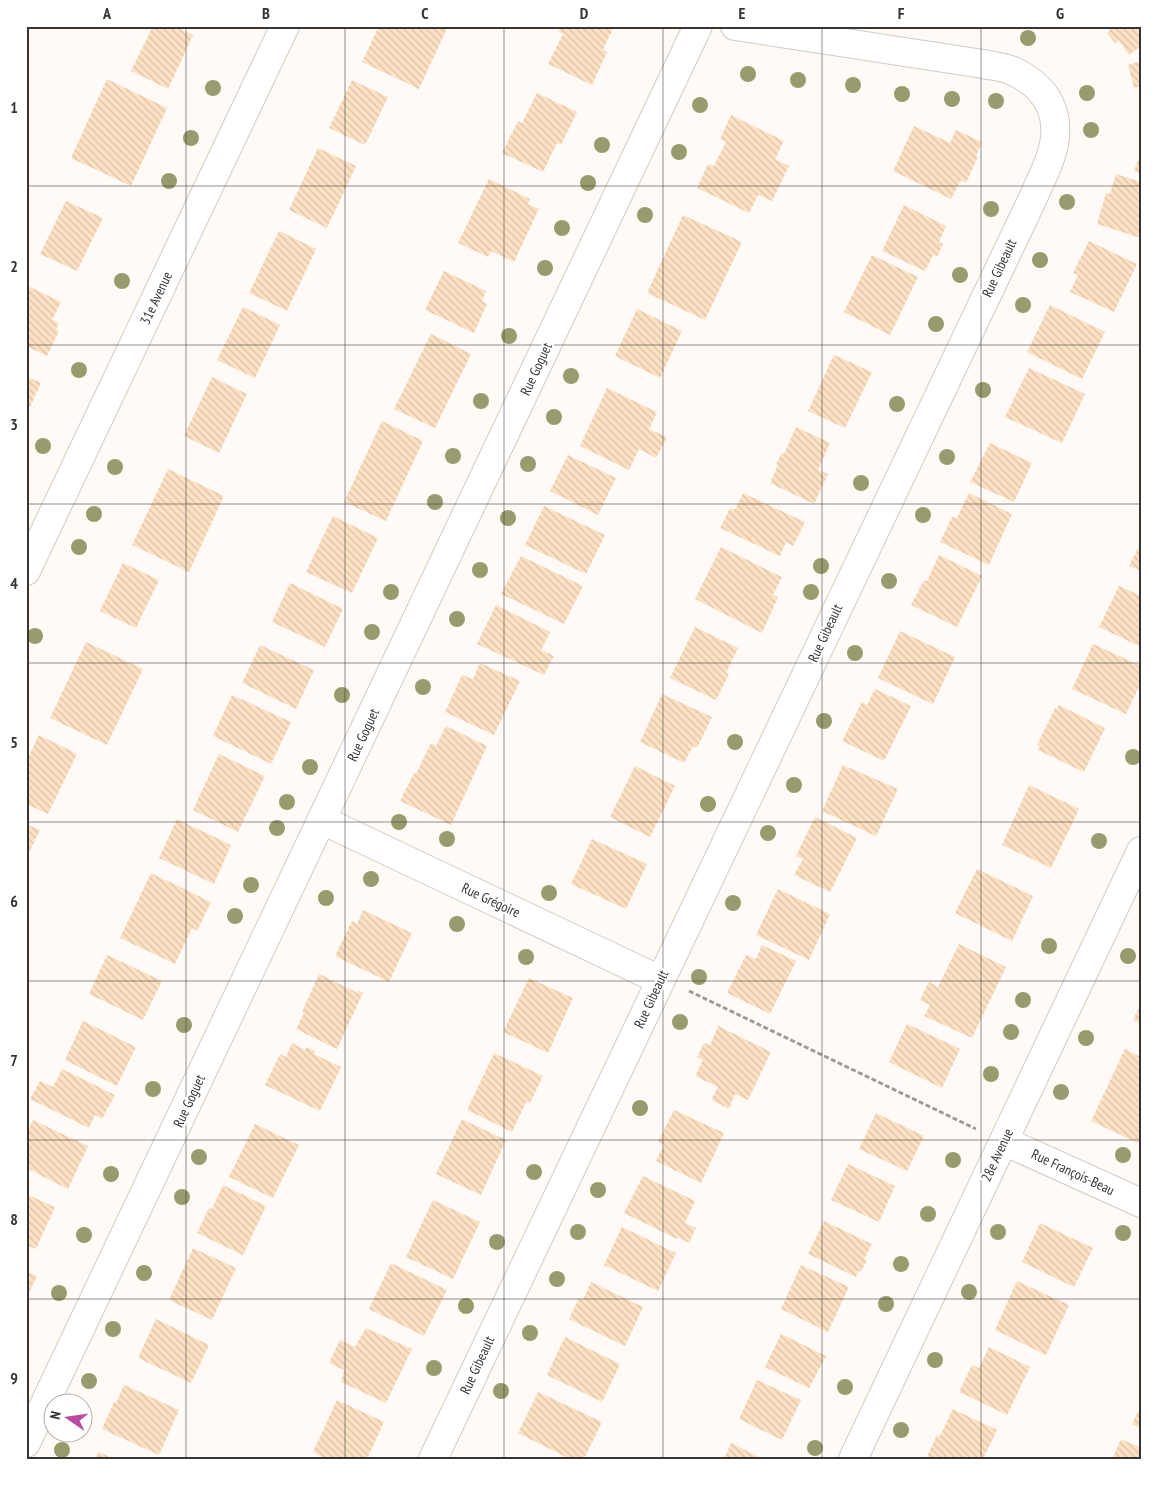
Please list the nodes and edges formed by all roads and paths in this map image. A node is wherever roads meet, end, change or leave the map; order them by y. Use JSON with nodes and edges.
{"nodes":[{"id":1,"x":285,"y":26,"type":"edge"},
{"id":2,"x":698,"y":26,"type":"edge"},
{"id":3,"x":735,"y":26,"type":"edge"},
{"id":4,"x":26,"y":571,"type":"edge"},
{"id":5,"x":322,"y":820,"type":"junction"},
{"id":6,"x":1141,"y":850,"type":"edge"},
{"id":7,"x":660,"y":980,"type":"junction"},
{"id":8,"x":1004,"y":1141,"type":"junction"},
{"id":9,"x":1141,"y":1204,"type":"edge"},
{"id":10,"x":26,"y":1443,"type":"edge"},
{"id":11,"x":433,"y":1459,"type":"edge"},
{"id":12,"x":853,"y":1459,"type":"edge"}],
"edges":[{"from":1,"to":4,"type":"street","name":"31e Avenue"},
{"from":2,"to":5,"type":"street","name":"Rue Goguet"},
{"from":3,"to":7,"type":"street","name":"Rue Gibeault"},
{"from":5,"to":7,"type":"street","name":"Rue Grégoire"},
{"from":5,"to":10,"type":"street","name":"Rue Goguet"},
{"from":6,"to":8,"type":"street","name":"28e Avenue"},
{"from":7,"to":8,"type":"path"},
{"from":7,"to":11,"type":"street","name":"Rue Gibeault"},
{"from":8,"to":9,"type":"street","name":"Rue François-Beau"},
{"from":8,"to":12,"type":"street","name":"28e Avenue"}]}
